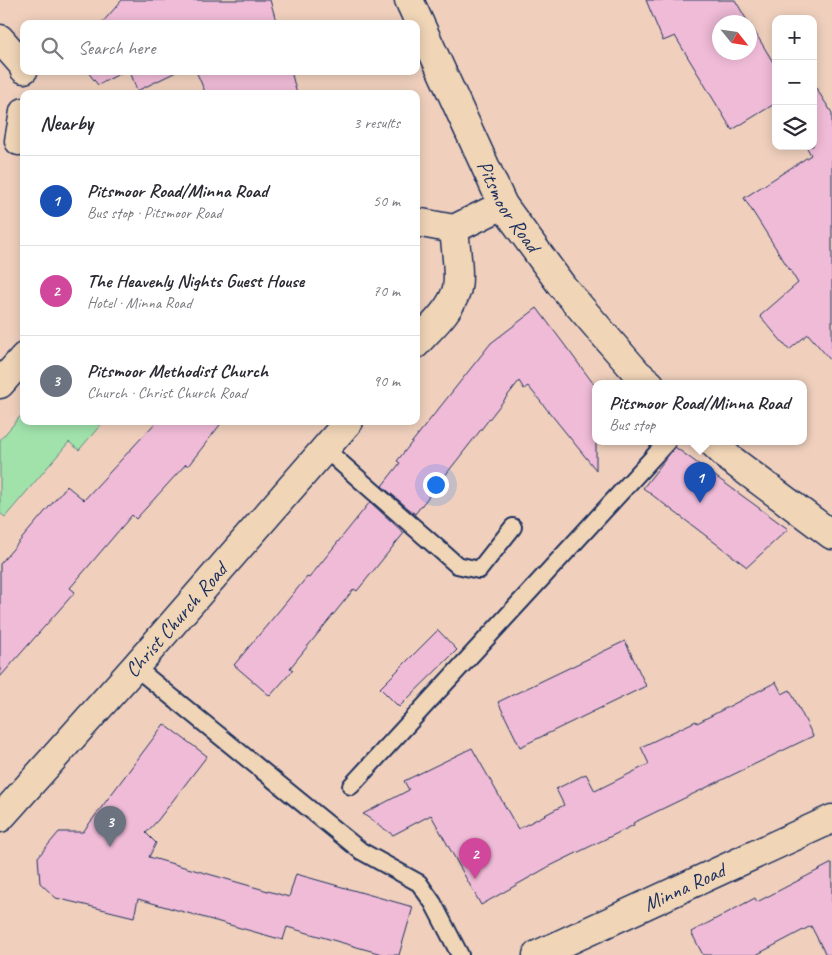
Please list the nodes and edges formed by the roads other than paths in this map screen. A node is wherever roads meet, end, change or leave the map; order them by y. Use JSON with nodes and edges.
{"nodes":[{"id":1,"x":409,"y":0,"type":"edge"},
{"id":2,"x":418,"y":20,"type":"edge"},
{"id":3,"x":420,"y":24,"type":"edge"},
{"id":4,"x":0,"y":39,"type":"edge"},
{"id":5,"x":20,"y":62,"type":"edge"},
{"id":6,"x":25,"y":75,"type":"edge"},
{"id":7,"x":27,"y":90,"type":"edge"},
{"id":8,"x":20,"y":123,"type":"edge"},
{"id":9,"x":14,"y":139,"type":"edge"},
{"id":10,"x":503,"y":205,"type":"junction"},
{"id":11,"x":420,"y":223,"type":"edge"},
{"id":12,"x":454,"y":229,"type":"junction"},
{"id":13,"x":420,"y":340,"type":"edge"},
{"id":14,"x":20,"y":362,"type":"edge"},
{"id":15,"x":645,"y":380,"type":"edge"},
{"id":16,"x":0,"y":384,"type":"edge"},
{"id":17,"x":346,"y":425,"type":"edge"},
{"id":18,"x":664,"y":445,"type":"edge"},
{"id":19,"x":715,"y":445,"type":"edge"},
{"id":20,"x":325,"y":449,"type":"junction"},
{"id":21,"x":512,"y":527,"type":"dead end"},
{"id":22,"x":832,"y":535,"type":"edge"},
{"id":23,"x":135,"y":667,"type":"junction"},
{"id":24,"x":351,"y":786,"type":"dead end"},
{"id":25,"x":0,"y":818,"type":"edge"},
{"id":26,"x":832,"y":819,"type":"edge"},
{"id":27,"x":460,"y":955,"type":"edge"},
{"id":28,"x":537,"y":955,"type":"edge"}],
"edges":[{"from":1,"to":2,"type":"street","name":"Pitsmoor Road"},
{"from":3,"to":10,"type":"street","name":"Pitsmoor Road"},
{"from":4,"to":5,"type":"street"},
{"from":6,"to":7,"type":"street"},
{"from":8,"to":9,"type":"street"},
{"from":10,"to":12,"type":"street"},
{"from":10,"to":15,"type":"street","name":"Pitsmoor Road"},
{"from":11,"to":12,"type":"street"},
{"from":12,"to":13,"type":"street"},
{"from":14,"to":16,"type":"street"},
{"from":17,"to":20,"type":"street","name":"Christ Church Road"},
{"from":18,"to":24,"type":"lane"},
{"from":19,"to":22,"type":"street"},
{"from":20,"to":21,"type":"lane"},
{"from":20,"to":23,"type":"street","name":"Christ Church Road"},
{"from":23,"to":25,"type":"street","name":"Christ Church Road"},
{"from":23,"to":27,"type":"lane"},
{"from":26,"to":28,"type":"street","name":"Minna Road"}]}
